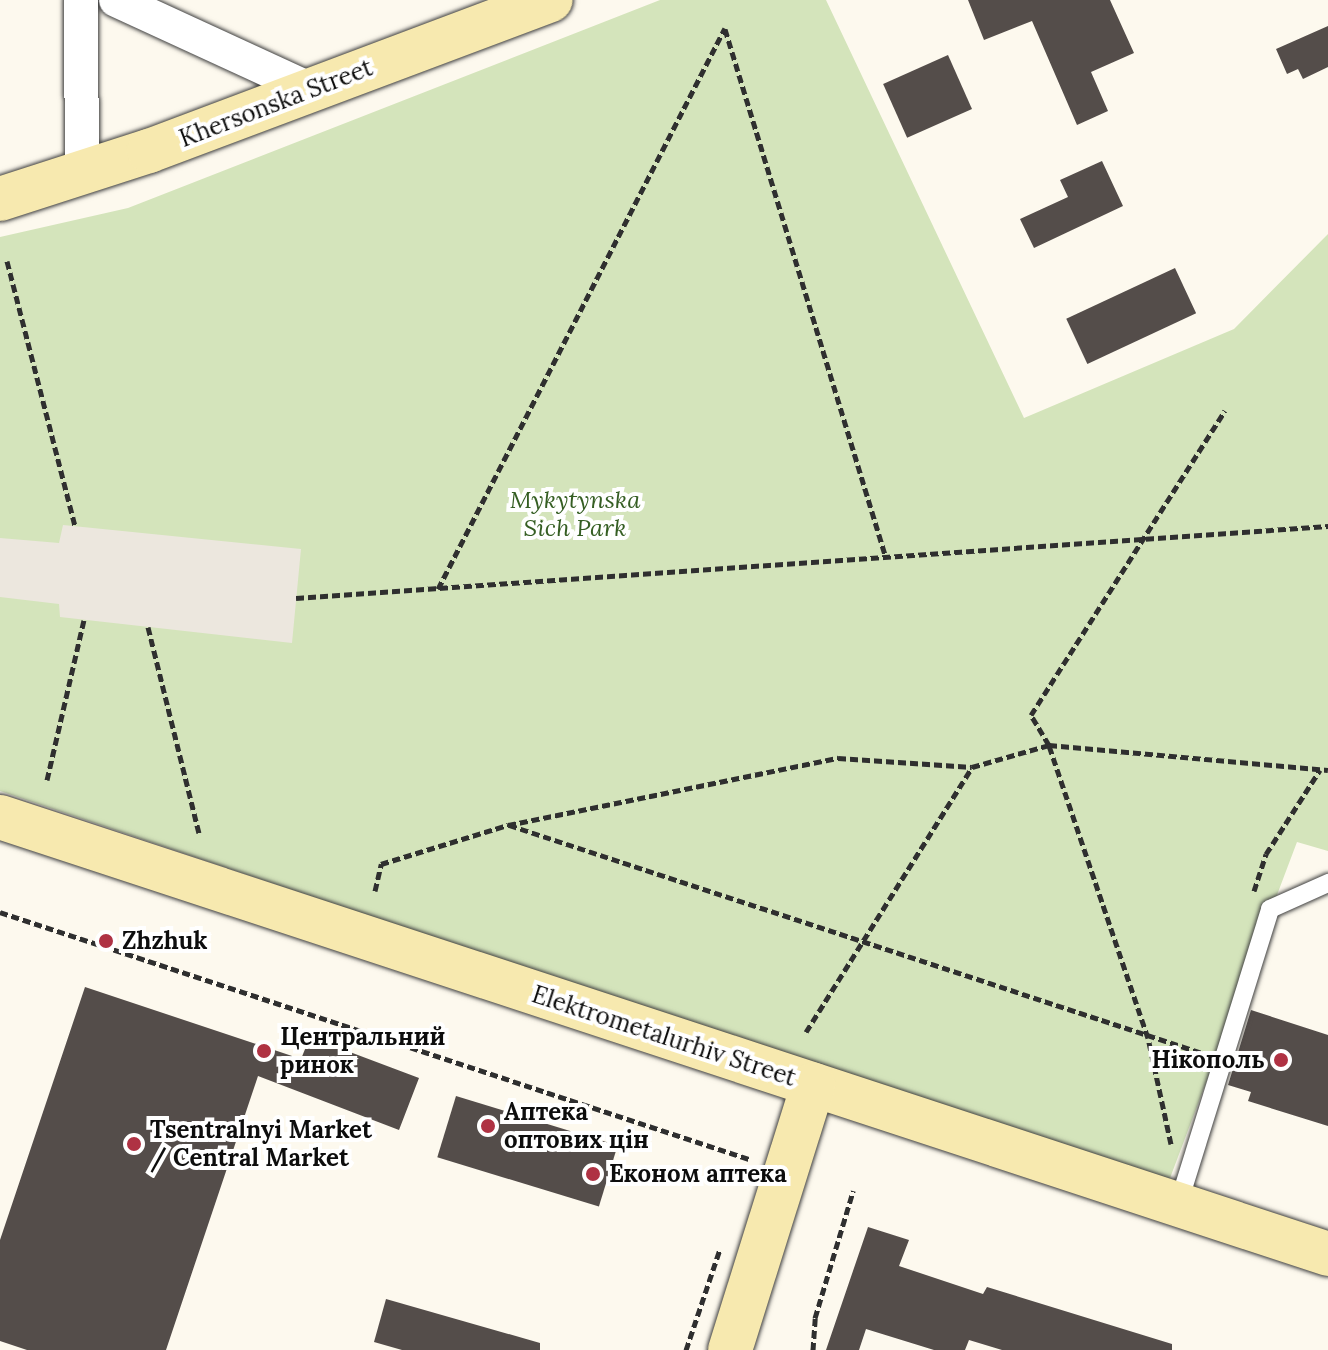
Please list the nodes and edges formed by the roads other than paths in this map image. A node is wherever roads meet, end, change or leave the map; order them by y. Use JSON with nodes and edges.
{"nodes":[{"id":1,"x":81,"y":0,"type":"edge"},
{"id":2,"x":116,"y":0,"type":"edge"},
{"id":3,"x":551,"y":0,"type":"edge"},
{"id":4,"x":312,"y":90,"type":"junction"},
{"id":5,"x":82,"y":175,"type":"junction"},
{"id":6,"x":0,"y":199,"type":"edge"},
{"id":7,"x":0,"y":817,"type":"edge"},
{"id":8,"x":1328,"y":883,"type":"edge"},
{"id":9,"x":813,"y":1085,"type":"junction"},
{"id":10,"x":1178,"y":1205,"type":"junction"},
{"id":11,"x":1328,"y":1254,"type":"edge"},
{"id":12,"x":730,"y":1350,"type":"edge"}],
"edges":[{"from":1,"to":5,"type":"street"},
{"from":2,"to":4,"type":"street"},
{"from":3,"to":4,"type":"main road","name":"Khersonska Street"},
{"from":4,"to":5,"type":"main road","name":"Khersonska Street"},
{"from":5,"to":6,"type":"main road","name":"Khersonska Street"},
{"from":7,"to":9,"type":"main road","name":"Elektrometalurhiv Street"},
{"from":8,"to":10,"type":"lane"},
{"from":9,"to":10,"type":"main road","name":"Elektrometalurhiv Street"},
{"from":9,"to":12,"type":"main road"},
{"from":10,"to":11,"type":"main road","name":"Elektrometalurhiv Street"}]}
